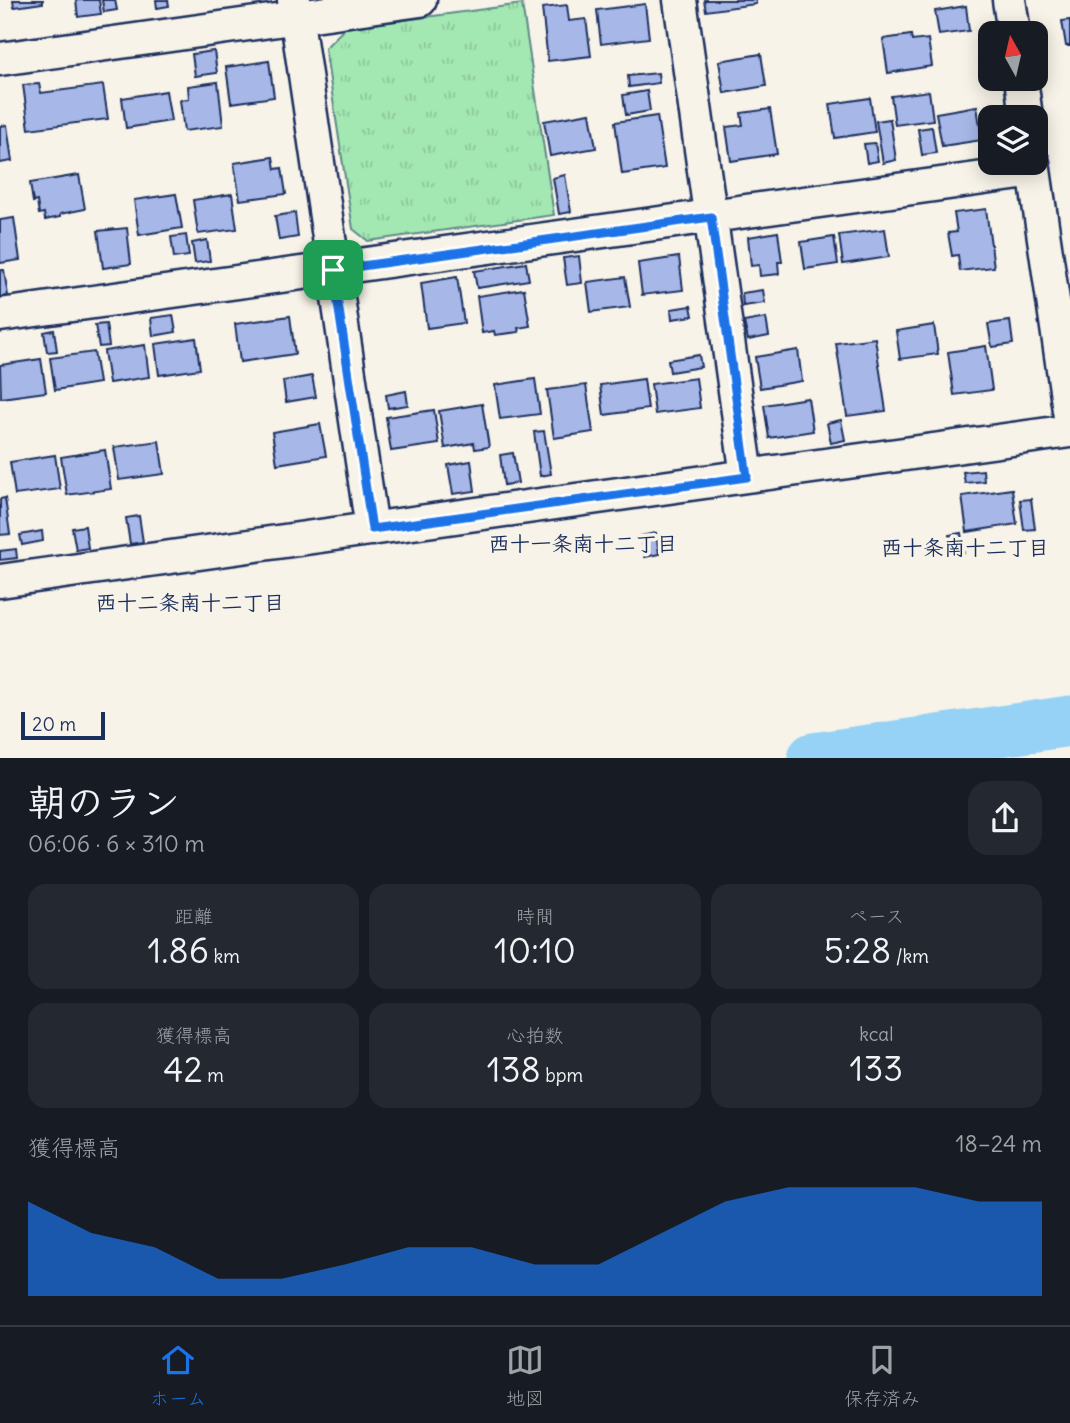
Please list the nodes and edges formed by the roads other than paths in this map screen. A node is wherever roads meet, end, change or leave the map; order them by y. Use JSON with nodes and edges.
{"nodes":[{"id":1,"x":420,"y":0,"type":"edge"},
{"id":2,"x":680,"y":0,"type":"edge"},
{"id":3,"x":1009,"y":0,"type":"edge"},
{"id":4,"x":296,"y":9,"type":"edge"},
{"id":5,"x":1012,"y":21,"type":"edge"},
{"id":6,"x":0,"y":59,"type":"edge"},
{"id":7,"x":981,"y":175,"type":"edge"},
{"id":8,"x":1034,"y":175,"type":"edge"},
{"id":9,"x":711,"y":217,"type":"junction"},
{"id":10,"x":333,"y":270,"type":"junction"},
{"id":11,"x":0,"y":315,"type":"edge"},
{"id":12,"x":1070,"y":417,"type":"edge"},
{"id":13,"x":1070,"y":430,"type":"edge"},
{"id":14,"x":747,"y":477,"type":"junction"},
{"id":15,"x":372,"y":529,"type":"junction"},
{"id":16,"x":0,"y":581,"type":"edge"}],
"edges":[{"from":1,"to":4,"type":"street"},
{"from":2,"to":9,"type":"street"},
{"from":3,"to":5,"type":"street"},
{"from":4,"to":6,"type":"street"},
{"from":4,"to":10,"type":"street"},
{"from":7,"to":9,"type":"street"},
{"from":8,"to":12,"type":"street"},
{"from":9,"to":10,"type":"street"},
{"from":9,"to":14,"type":"street"},
{"from":10,"to":11,"type":"street"},
{"from":10,"to":15,"type":"street"},
{"from":13,"to":14,"type":"street"},
{"from":14,"to":15,"type":"street"},
{"from":15,"to":16,"type":"street"}]}
